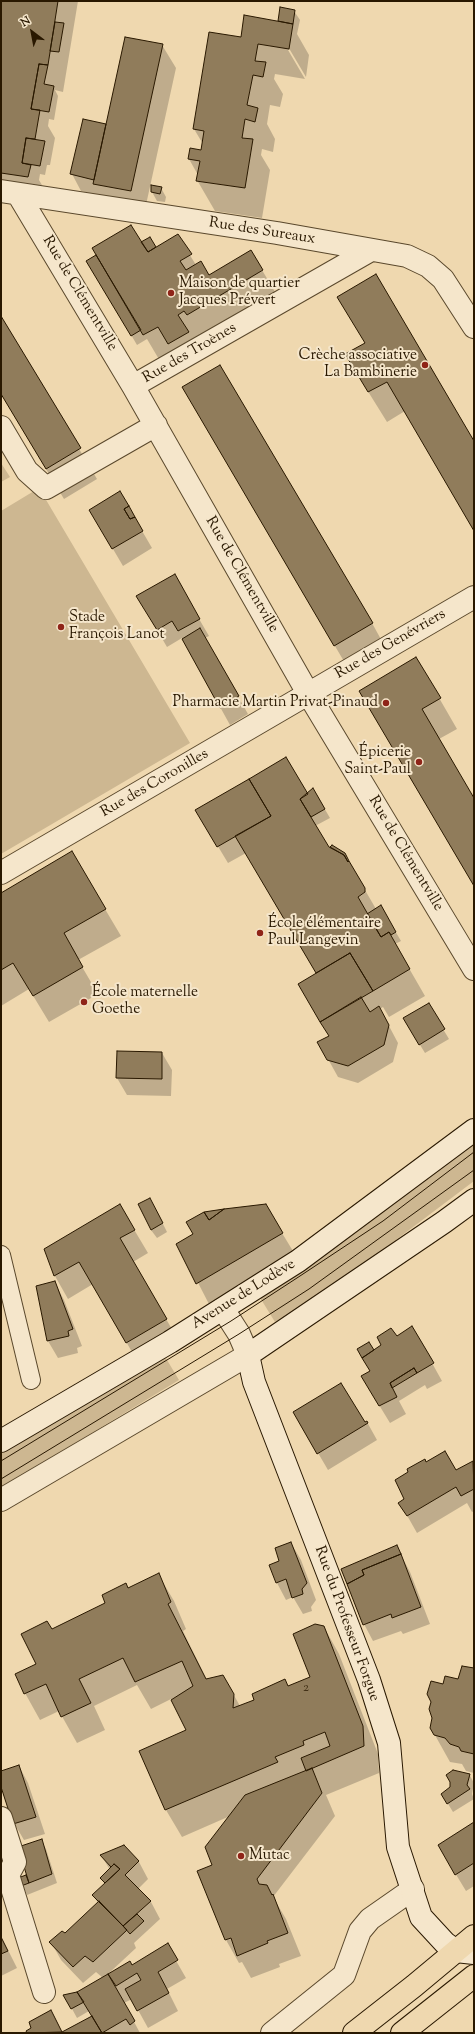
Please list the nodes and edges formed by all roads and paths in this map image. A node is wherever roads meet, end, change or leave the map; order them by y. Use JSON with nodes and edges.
{"nodes":[{"id":1,"x":10,"y":192,"type":"edge"},
{"id":2,"x":371,"y":250,"type":"junction"},
{"id":3,"x":474,"y":327,"type":"edge"},
{"id":4,"x":133,"y":386,"type":"junction"},
{"id":5,"x":156,"y":425,"type":"junction"},
{"id":6,"x":1,"y":427,"type":"edge"},
{"id":7,"x":474,"y":597,"type":"edge"},
{"id":8,"x":309,"y":694,"type":"junction"},
{"id":9,"x":1,"y":873,"type":"edge"},
{"id":10,"x":474,"y":969,"type":"edge"},
{"id":11,"x":474,"y":1130,"type":"edge"},
{"id":12,"x":474,"y":1200,"type":"edge"},
{"id":13,"x":1,"y":1255,"type":"edge"},
{"id":14,"x":223,"y":1309,"type":"junction"},
{"id":15,"x":248,"y":1355,"type":"junction"},
{"id":16,"x":32,"y":1380,"type":"dead end"},
{"id":17,"x":1,"y":1440,"type":"edge"},
{"id":18,"x":1,"y":1500,"type":"edge"},
{"id":19,"x":1,"y":1818,"type":"edge"},
{"id":20,"x":5,"y":1877,"type":"edge"},
{"id":21,"x":413,"y":1889,"type":"junction"},
{"id":22,"x":474,"y":1936,"type":"edge"},
{"id":23,"x":458,"y":1949,"type":"edge"},
{"id":24,"x":474,"y":1976,"type":"edge"},
{"id":25,"x":44,"y":1992,"type":"dead end"},
{"id":26,"x":272,"y":2033,"type":"edge"},
{"id":27,"x":354,"y":2033,"type":"edge"},
{"id":28,"x":402,"y":2033,"type":"edge"}],
"edges":[{"from":1,"to":2,"type":"street","name":"Rue des Sureaux"},
{"from":1,"to":4,"type":"street","name":"Rue de Clémentville"},
{"from":2,"to":3,"type":"street","name":"Rue des Sureaux"},
{"from":2,"to":4,"type":"street","name":"Rue des Troènes"},
{"from":4,"to":5,"type":"street","name":"Rue de Clémentville"},
{"from":5,"to":6,"type":"street"},
{"from":5,"to":8,"type":"street","name":"Rue de Clémentville"},
{"from":7,"to":8,"type":"street","name":"Rue des Genévriers"},
{"from":8,"to":9,"type":"street","name":"Rue des Coronilles"},
{"from":8,"to":10,"type":"street","name":"Rue de Clémentville"},
{"from":11,"to":14,"type":"street","name":"Avenue de Lodève"},
{"from":12,"to":15,"type":"street"},
{"from":13,"to":16,"type":"lane"},
{"from":14,"to":15,"type":"street","name":"Rue du Professeur Forgue"},
{"from":14,"to":17,"type":"street","name":"Avenue de Lodève"},
{"from":15,"to":18,"type":"street"},
{"from":15,"to":21,"type":"street","name":"Rue du Professeur Forgue"},
{"from":19,"to":20,"type":"street"},
{"from":20,"to":25,"type":"street"},
{"from":21,"to":23,"type":"street","name":"Rue du Professeur Forgue"},
{"from":21,"to":26,"type":"street"},
{"from":22,"to":23,"type":"main road"},
{"from":23,"to":27,"type":"main road"},
{"from":24,"to":28,"type":"main road"}]}
